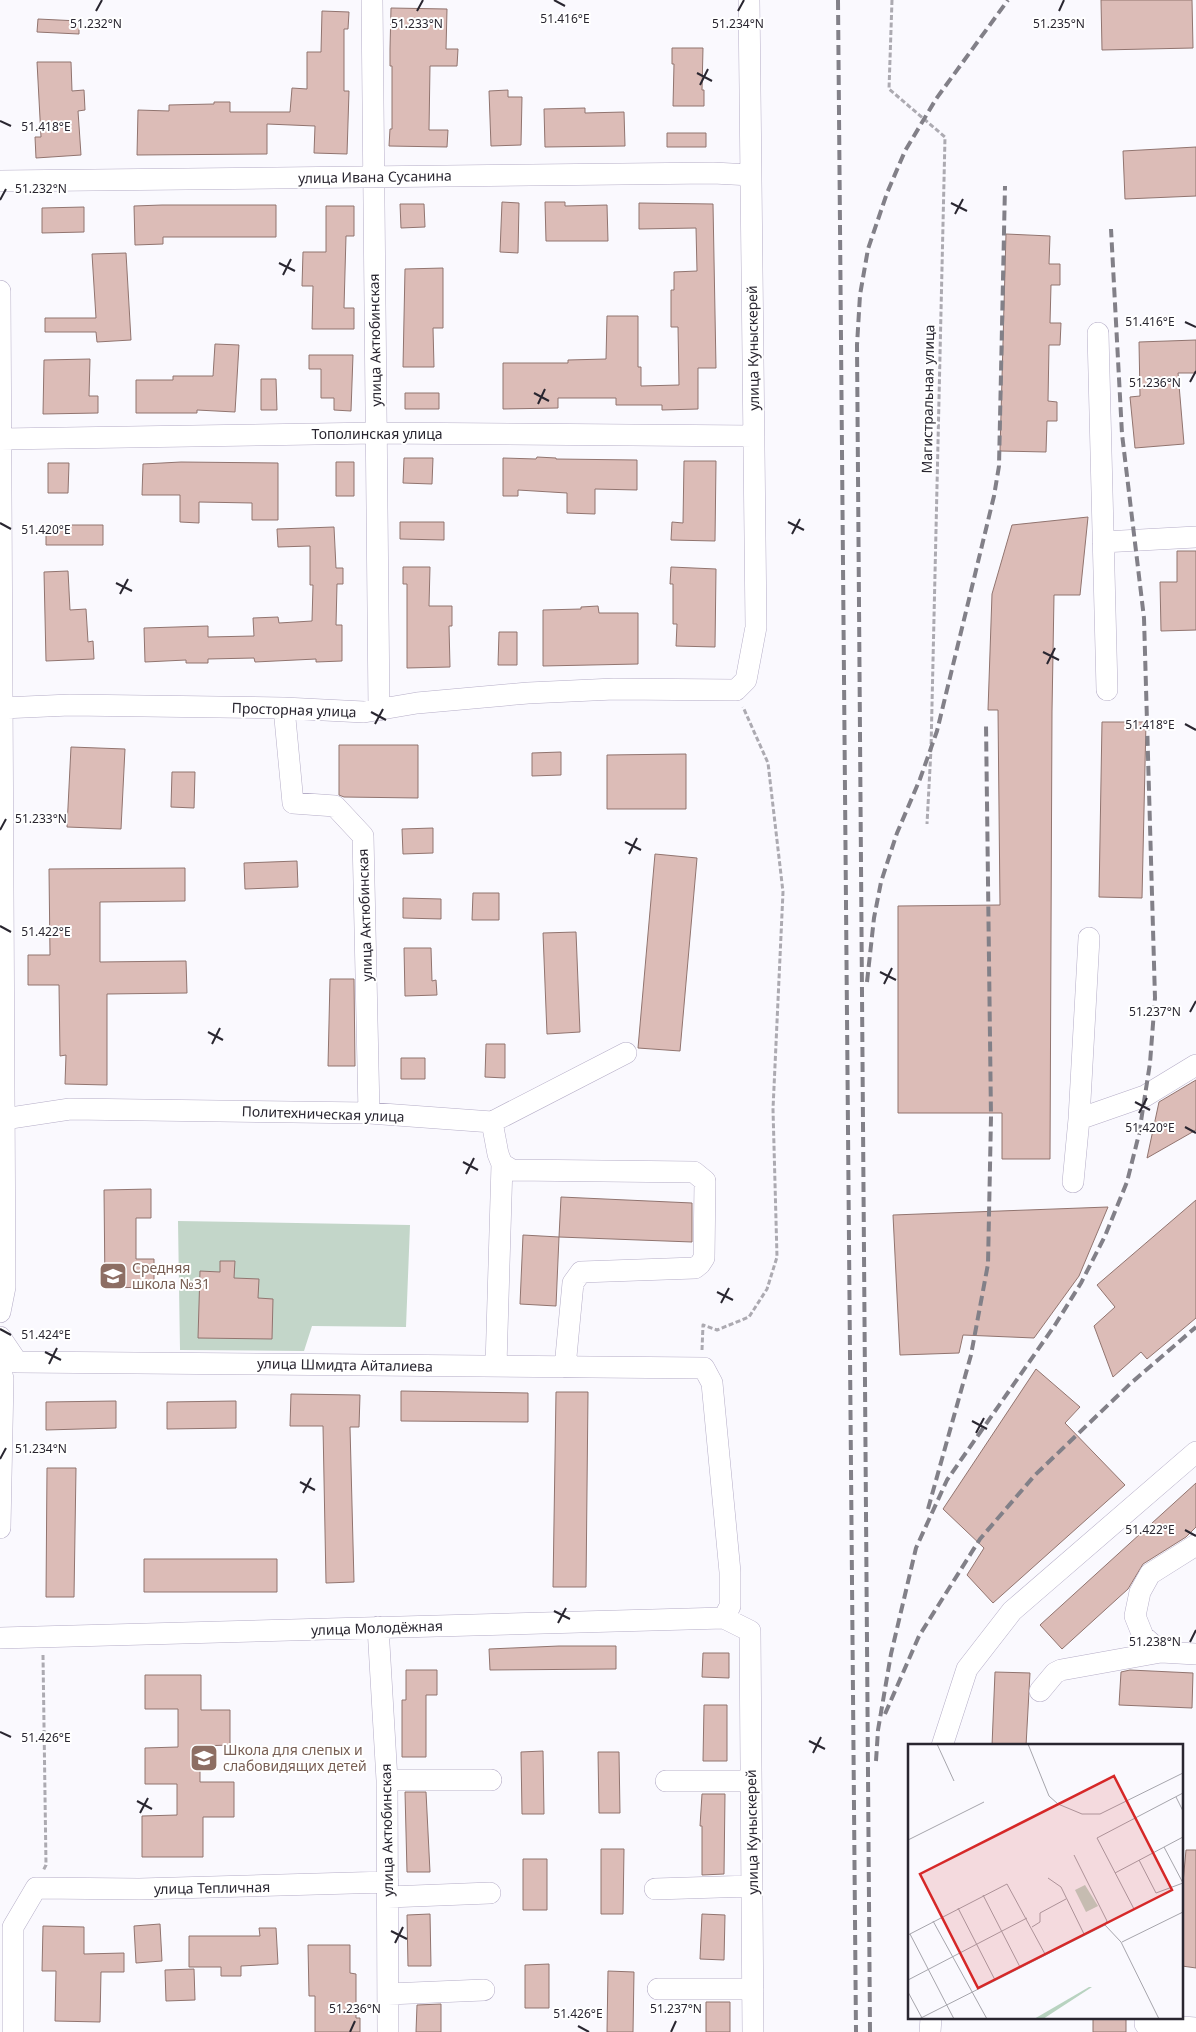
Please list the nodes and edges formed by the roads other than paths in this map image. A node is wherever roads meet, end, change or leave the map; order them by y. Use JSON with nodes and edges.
{"nodes":[{"id":1,"x":372,"y":0,"type":"edge"},
{"id":2,"x":749,"y":0,"type":"edge"},
{"id":3,"x":751,"y":175,"type":"junction"},
{"id":4,"x":373,"y":177,"type":"junction"},
{"id":5,"x":0,"y":181,"type":"edge"},
{"id":6,"x":0,"y":291,"type":"edge"},
{"id":7,"x":1098,"y":333,"type":"dead end"},
{"id":8,"x":0,"y":426,"type":"edge"},
{"id":9,"x":376,"y":433,"type":"junction"},
{"id":10,"x":754,"y":436,"type":"junction"},
{"id":11,"x":1,"y":439,"type":"edge"},
{"id":12,"x":1196,"y":538,"type":"edge"},
{"id":13,"x":1103,"y":542,"type":"junction"},
{"id":14,"x":736,"y":690,"type":"joint"},
{"id":15,"x":1107,"y":690,"type":"dead end"},
{"id":16,"x":2,"y":708,"type":"junction"},
{"id":17,"x":284,"y":708,"type":"junction"},
{"id":18,"x":379,"y":710,"type":"junction"},
{"id":19,"x":1088,"y":938,"type":"dead end"},
{"id":20,"x":626,"y":1053,"type":"dead end"},
{"id":21,"x":1196,"y":1065,"type":"edge"},
{"id":22,"x":370,"y":1113,"type":"junction"},
{"id":23,"x":1079,"y":1119,"type":"junction"},
{"id":24,"x":492,"y":1122,"type":"junction"},
{"id":25,"x":3,"y":1131,"type":"edge"},
{"id":26,"x":502,"y":1164,"type":"junction"},
{"id":27,"x":1073,"y":1182,"type":"dead end"},
{"id":28,"x":2,"y":1251,"type":"edge"},
{"id":29,"x":0,"y":1312,"type":"edge"},
{"id":30,"x":0,"y":1337,"type":"edge"},
{"id":31,"x":0,"y":1365,"type":"edge"},
{"id":32,"x":496,"y":1366,"type":"junction"},
{"id":33,"x":565,"y":1367,"type":"junction"},
{"id":34,"x":1196,"y":1452,"type":"edge"},
{"id":35,"x":0,"y":1528,"type":"edge"},
{"id":36,"x":1196,"y":1545,"type":"edge"},
{"id":37,"x":724,"y":1618,"type":"junction"},
{"id":38,"x":378,"y":1628,"type":"junction"},
{"id":39,"x":750,"y":1631,"type":"joint"},
{"id":40,"x":0,"y":1638,"type":"edge"},
{"id":41,"x":1161,"y":1652,"type":"junction"},
{"id":42,"x":1196,"y":1654,"type":"edge"},
{"id":43,"x":1040,"y":1691,"type":"dead end"},
{"id":44,"x":943,"y":1744,"type":"edge"},
{"id":45,"x":387,"y":1780,"type":"junction"},
{"id":46,"x":491,"y":1780,"type":"dead end"},
{"id":47,"x":666,"y":1781,"type":"dead end"},
{"id":48,"x":751,"y":1781,"type":"junction"},
{"id":49,"x":752,"y":1886,"type":"junction"},
{"id":50,"x":655,"y":1889,"type":"dead end"},
{"id":51,"x":388,"y":1890,"type":"junction"},
{"id":52,"x":490,"y":1893,"type":"dead end"},
{"id":53,"x":753,"y":1989,"type":"junction"},
{"id":54,"x":484,"y":1990,"type":"dead end"},
{"id":55,"x":658,"y":1990,"type":"dead end"},
{"id":56,"x":388,"y":1994,"type":"junction"},
{"id":57,"x":1145,"y":2020,"type":"edge"},
{"id":58,"x":1196,"y":2028,"type":"edge"},
{"id":59,"x":13,"y":2032,"type":"edge"},
{"id":60,"x":388,"y":2032,"type":"edge"},
{"id":61,"x":753,"y":2032,"type":"edge"}],
"edges":[{"from":1,"to":4,"type":"street","name":"улица Актюбинская"},
{"from":2,"to":3,"type":"street","name":"улица Куныскерей"},
{"from":3,"to":4,"type":"street","name":"улица Ивана Сусанина"},
{"from":3,"to":10,"type":"street","name":"улица Куныскерей"},
{"from":4,"to":5,"type":"street","name":"улица Ивана Сусанина"},
{"from":4,"to":9,"type":"street","name":"улица Актюбинская"},
{"from":6,"to":8,"type":"street"},
{"from":7,"to":13,"type":"street"},
{"from":8,"to":11,"type":"street"},
{"from":9,"to":10,"type":"street","name":"Тополинская улица"},
{"from":9,"to":11,"type":"street","name":"Тополинская улица"},
{"from":9,"to":18,"type":"street","name":"улица Актюбинская"},
{"from":10,"to":14,"type":"street","name":"улица Куныскерей"},
{"from":11,"to":16,"type":"street"},
{"from":12,"to":13,"type":"street"},
{"from":13,"to":15,"type":"street"},
{"from":14,"to":18,"type":"street","name":"Просторная улица"},
{"from":16,"to":17,"type":"street","name":"Просторная улица"},
{"from":16,"to":25,"type":"street"},
{"from":17,"to":18,"type":"street","name":"Просторная улица"},
{"from":17,"to":22,"type":"street","name":"улица Актюбинская"},
{"from":19,"to":23,"type":"street"},
{"from":20,"to":24,"type":"street"},
{"from":21,"to":23,"type":"street"},
{"from":22,"to":24,"type":"street","name":"Политехническая улица"},
{"from":22,"to":25,"type":"street","name":"Политехническая улица"},
{"from":23,"to":27,"type":"street"},
{"from":24,"to":26,"type":"street"},
{"from":25,"to":28,"type":"street"},
{"from":26,"to":32,"type":"street"},
{"from":26,"to":33,"type":"street"},
{"from":28,"to":29,"type":"street"},
{"from":30,"to":32,"type":"street","name":"улица Шмидта Айталиева"},
{"from":31,"to":35,"type":"street"},
{"from":32,"to":33,"type":"street","name":"улица Шмидта Айталиева"},
{"from":33,"to":37,"type":"street","name":"улица Шмидта Айталиева"},
{"from":34,"to":44,"type":"street"},
{"from":36,"to":41,"type":"street"},
{"from":37,"to":38,"type":"street","name":"улица Молодёжная"},
{"from":37,"to":39,"type":"street","name":"улица Молодёжная"},
{"from":38,"to":40,"type":"street","name":"улица Молодёжная"},
{"from":38,"to":45,"type":"street","name":"улица Актюбинская"},
{"from":39,"to":48,"type":"street","name":"улица Куныскерей"},
{"from":41,"to":42,"type":"street"},
{"from":41,"to":43,"type":"street"},
{"from":45,"to":46,"type":"street"},
{"from":45,"to":51,"type":"street","name":"улица Актюбинская"},
{"from":47,"to":48,"type":"street"},
{"from":48,"to":49,"type":"street","name":"улица Куныскерей"},
{"from":49,"to":50,"type":"street"},
{"from":49,"to":53,"type":"street","name":"улица Куныскерей"},
{"from":51,"to":52,"type":"street","name":"улица Тепличная"},
{"from":51,"to":56,"type":"street","name":"улица Актюбинская"},
{"from":51,"to":59,"type":"street","name":"улица Тепличная"},
{"from":53,"to":55,"type":"street"},
{"from":53,"to":61,"type":"street","name":"улица Куныскерей"},
{"from":54,"to":56,"type":"street"},
{"from":56,"to":60,"type":"street","name":"улица Актюбинская"},
{"from":57,"to":58,"type":"street"}]}
